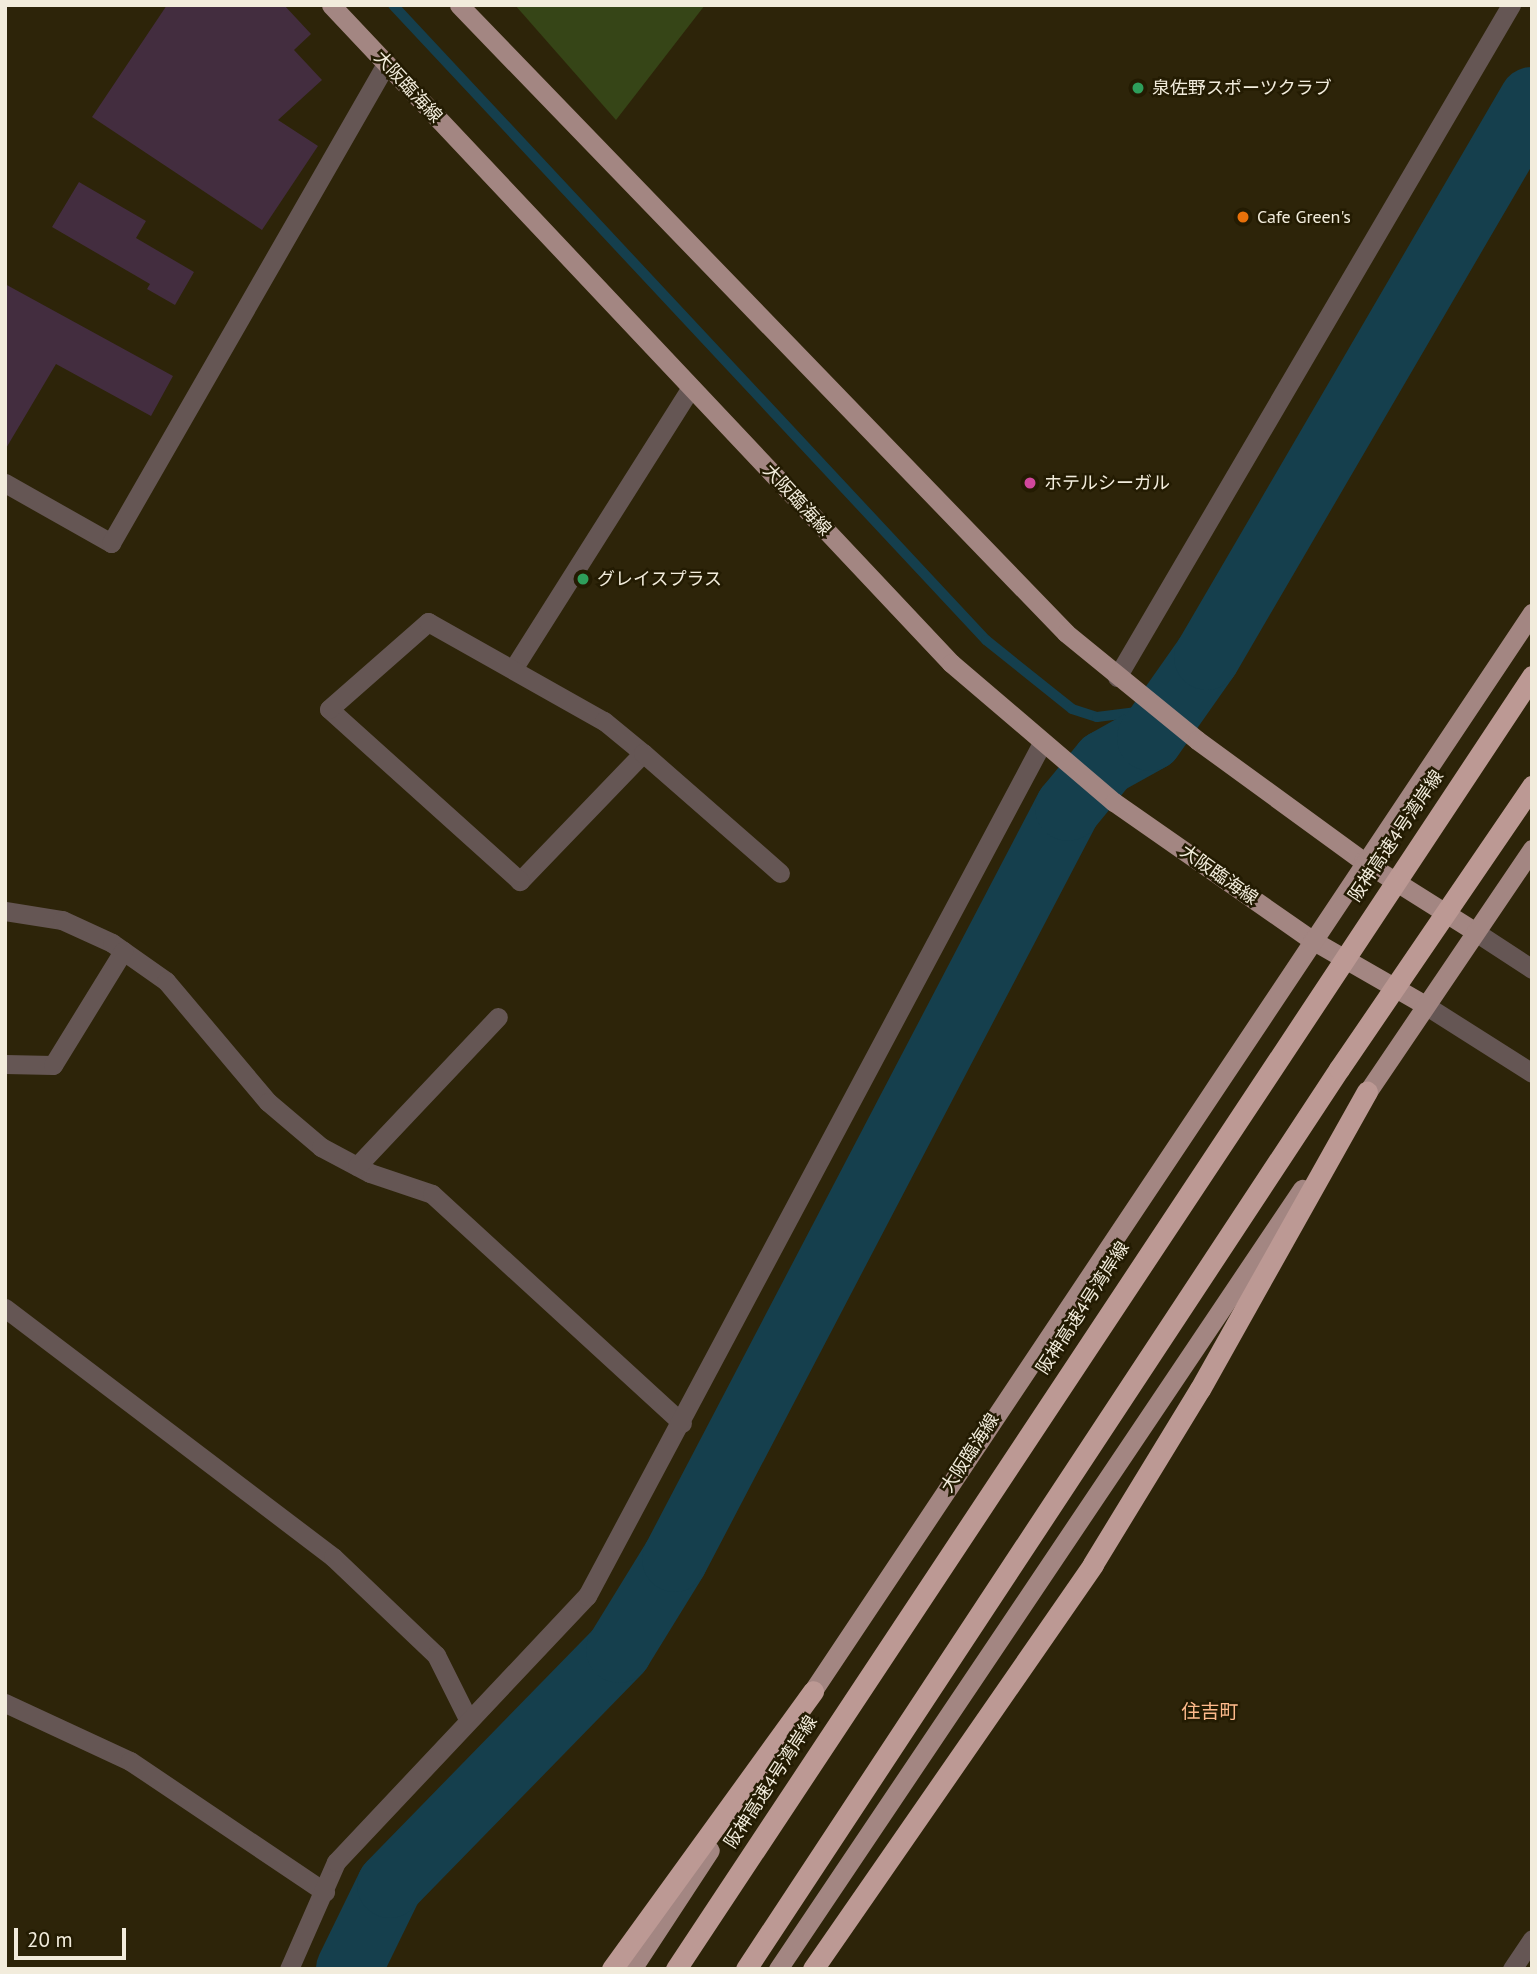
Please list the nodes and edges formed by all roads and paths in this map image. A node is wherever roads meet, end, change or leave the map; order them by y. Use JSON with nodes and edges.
{"nodes":[{"id":1,"x":331,"y":5,"type":"edge"},
{"id":2,"x":459,"y":5,"type":"edge"},
{"id":3,"x":1511,"y":5,"type":"edge"},
{"id":4,"x":386,"y":64,"type":"junction"},
{"id":5,"x":691,"y":387,"type":"junction"},
{"id":6,"x":5,"y":483,"type":"edge"},
{"id":7,"x":1532,"y":613,"type":"edge"},
{"id":8,"x":513,"y":669,"type":"junction"},
{"id":9,"x":1532,"y":676,"type":"edge"},
{"id":10,"x":1125,"y":683,"type":"junction"},
{"id":11,"x":1042,"y":743,"type":"junction"},
{"id":12,"x":643,"y":753,"type":"junction"},
{"id":13,"x":1532,"y":786,"type":"edge"},
{"id":14,"x":1532,"y":849,"type":"edge"},
{"id":15,"x":1363,"y":861,"type":"junction"},
{"id":16,"x":780,"y":873,"type":"dead end"},
{"id":17,"x":5,"y":911,"type":"edge"},
{"id":18,"x":1474,"y":931,"type":"junction"},
{"id":19,"x":1312,"y":940,"type":"junction"},
{"id":20,"x":123,"y":951,"type":"junction"},
{"id":21,"x":1532,"y":969,"type":"edge"},
{"id":22,"x":1425,"y":1005,"type":"junction"},
{"id":23,"x":498,"y":1017,"type":"dead end"},
{"id":24,"x":5,"y":1064,"type":"edge"},
{"id":25,"x":1532,"y":1073,"type":"edge"},
{"id":26,"x":1367,"y":1092,"type":"junction"},
{"id":27,"x":357,"y":1166,"type":"junction"},
{"id":28,"x":5,"y":1308,"type":"edge"},
{"id":29,"x":682,"y":1423,"type":"junction"},
{"id":30,"x":813,"y":1691,"type":"junction"},
{"id":31,"x":5,"y":1703,"type":"edge"},
{"id":32,"x":467,"y":1717,"type":"junction"},
{"id":33,"x":325,"y":1892,"type":"junction"},
{"id":34,"x":1532,"y":1939,"type":"edge"},
{"id":35,"x":289,"y":1969,"type":"edge"},
{"id":36,"x":612,"y":1969,"type":"edge"},
{"id":37,"x":632,"y":1969,"type":"edge"},
{"id":38,"x":676,"y":1969,"type":"edge"},
{"id":39,"x":746,"y":1969,"type":"edge"},
{"id":40,"x":778,"y":1969,"type":"edge"},
{"id":41,"x":813,"y":1969,"type":"edge"},
{"id":42,"x":1513,"y":1969,"type":"edge"}],
"edges":[{"from":1,"to":4,"type":"main road","name":"大阪臨海線"},
{"from":2,"to":10,"type":"main road"},
{"from":3,"to":10,"type":"street"},
{"from":4,"to":5,"type":"main road","name":"大阪臨海線"},
{"from":4,"to":6,"type":"street"},
{"from":5,"to":8,"type":"street"},
{"from":5,"to":11,"type":"main road","name":"大阪臨海線"},
{"from":7,"to":15,"type":"main road","name":"大阪臨海線"},
{"from":8,"to":12,"type":"street"},
{"from":8,"to":12,"type":"street"},
{"from":9,"to":38,"type":"highway","name":"阪神高速4号湾岸線","bridge":true},
{"from":10,"to":15,"type":"main road"},
{"from":11,"to":19,"type":"main road","name":"大阪臨海線"},
{"from":11,"to":29,"type":"street"},
{"from":12,"to":16,"type":"street"},
{"from":13,"to":39,"type":"highway","bridge":true},
{"from":14,"to":18,"type":"main road"},
{"from":15,"to":18,"type":"main road"},
{"from":15,"to":19,"type":"main road","name":"大阪臨海線"},
{"from":17,"to":20,"type":"street"},
{"from":18,"to":21,"type":"street"},
{"from":18,"to":22,"type":"main road"},
{"from":19,"to":22,"type":"main road","name":"大阪臨海線"},
{"from":19,"to":30,"type":"main road","name":"大阪臨海線"},
{"from":20,"to":24,"type":"street"},
{"from":20,"to":27,"type":"street"},
{"from":22,"to":25,"type":"street"},
{"from":22,"to":26,"type":"main road"},
{"from":23,"to":27,"type":"street"},
{"from":26,"to":40,"type":"main road"},
{"from":26,"to":41,"type":"highway"},
{"from":27,"to":29,"type":"street"},
{"from":28,"to":32,"type":"street"},
{"from":29,"to":32,"type":"street"},
{"from":30,"to":36,"type":"highway"},
{"from":30,"to":37,"type":"main road","name":"大阪臨海線"},
{"from":31,"to":33,"type":"street"},
{"from":32,"to":33,"type":"street"},
{"from":33,"to":35,"type":"street"},
{"from":34,"to":42,"type":"street"}]}
